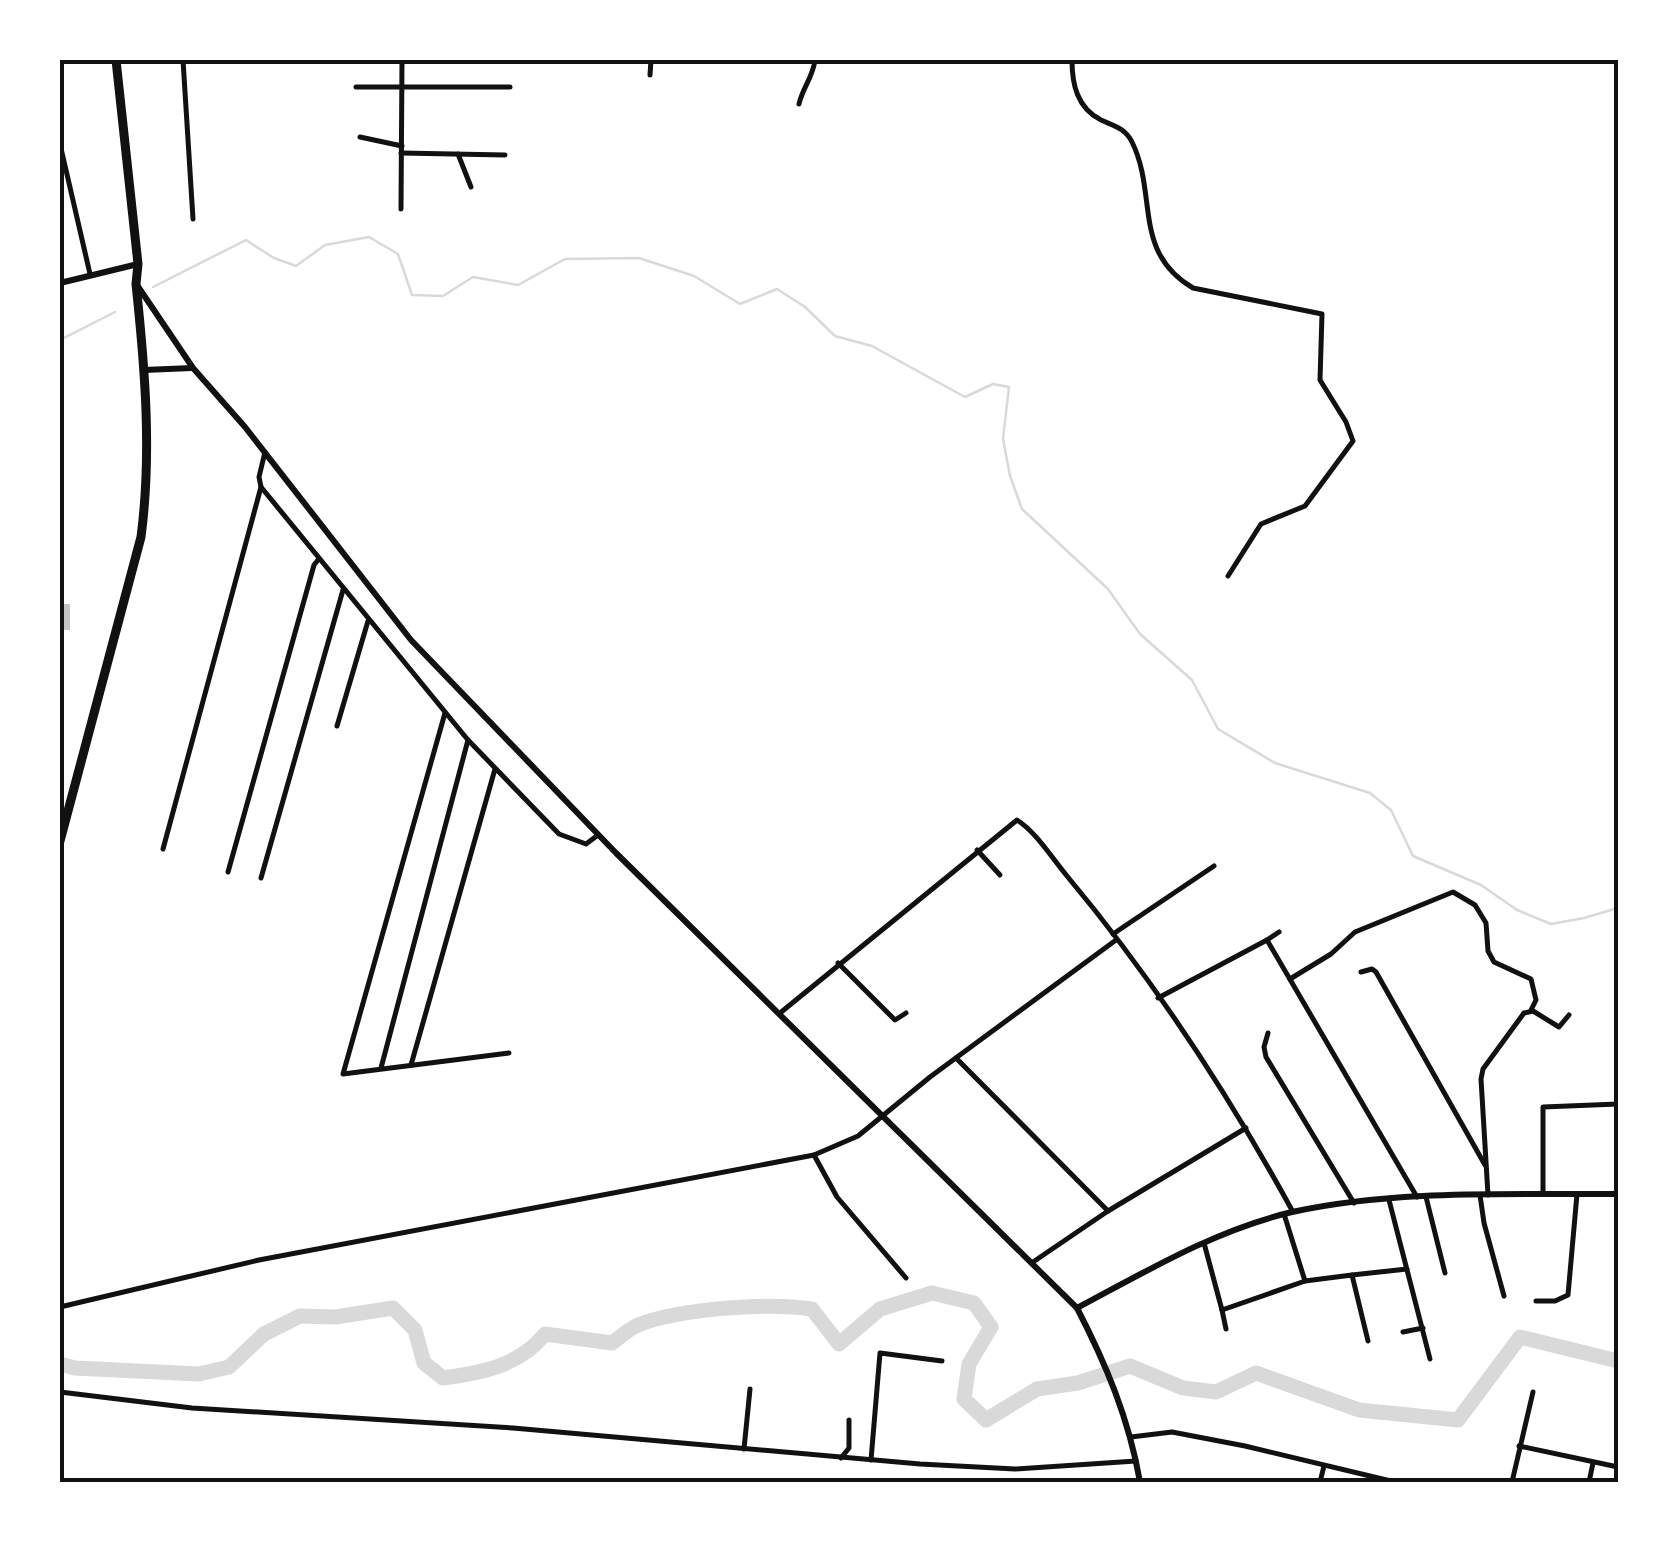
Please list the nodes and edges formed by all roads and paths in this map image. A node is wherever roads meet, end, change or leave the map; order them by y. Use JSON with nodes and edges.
{"nodes":[{"id":1,"x":116,"y":60,"type":"edge"},
{"id":2,"x":183,"y":60,"type":"edge"},
{"id":3,"x":402,"y":60,"type":"edge"},
{"id":4,"x":651,"y":60,"type":"edge"},
{"id":5,"x":816,"y":60,"type":"edge"},
{"id":6,"x":1072,"y":60,"type":"edge"},
{"id":7,"x":650,"y":75,"type":"dead end"},
{"id":8,"x":401,"y":85,"type":"junction"},
{"id":9,"x":510,"y":86,"type":"dead end"},
{"id":10,"x":356,"y":87,"type":"dead end"},
{"id":11,"x":799,"y":104,"type":"dead end"},
{"id":12,"x":360,"y":138,"type":"dead end"},
{"id":13,"x":60,"y":144,"type":"edge"},
{"id":14,"x":401,"y":149,"type":"junction"},
{"id":15,"x":458,"y":154,"type":"junction"},
{"id":16,"x":506,"y":155,"type":"dead end"},
{"id":17,"x":471,"y":187,"type":"dead end"},
{"id":18,"x":402,"y":208,"type":"dead end"},
{"id":19,"x":193,"y":219,"type":"dead end"},
{"id":20,"x":138,"y":264,"type":"junction"},
{"id":21,"x":90,"y":274,"type":"junction"},
{"id":22,"x":60,"y":283,"type":"edge"},
{"id":23,"x":136,"y":284,"type":"junction"},
{"id":24,"x":193,"y":368,"type":"junction"},
{"id":25,"x":144,"y":370,"type":"junction"},
{"id":26,"x":265,"y":452,"type":"junction"},
{"id":27,"x":260,"y":487,"type":"junction"},
{"id":28,"x":318,"y":560,"type":"junction"},
{"id":29,"x":1228,"y":576,"type":"dead end"},
{"id":30,"x":343,"y":590,"type":"junction"},
{"id":31,"x":368,"y":620,"type":"junction"},
{"id":32,"x":445,"y":712,"type":"junction"},
{"id":33,"x":338,"y":726,"type":"dead end"},
{"id":34,"x":468,"y":740,"type":"junction"},
{"id":35,"x":495,"y":768,"type":"junction"},
{"id":36,"x":598,"y":835,"type":"junction"},
{"id":37,"x":60,"y":841,"type":"edge"},
{"id":38,"x":163,"y":849,"type":"dead end"},
{"id":39,"x":976,"y":850,"type":"junction"},
{"id":40,"x":1214,"y":866,"type":"dead end"},
{"id":41,"x":228,"y":872,"type":"dead end"},
{"id":42,"x":1000,"y":874,"type":"dead end"},
{"id":43,"x":261,"y":878,"type":"dead end"},
{"id":44,"x":1280,"y":932,"type":"dead end"},
{"id":45,"x":1114,"y":937,"type":"junction"},
{"id":46,"x":1267,"y":940,"type":"junction"},
{"id":47,"x":838,"y":963,"type":"junction"},
{"id":48,"x":1361,"y":972,"type":"dead end"},
{"id":49,"x":1290,"y":979,"type":"junction"},
{"id":50,"x":1158,"y":998,"type":"junction"},
{"id":51,"x":1531,"y":1010,"type":"junction"},
{"id":52,"x":780,"y":1013,"type":"junction"},
{"id":53,"x":906,"y":1013,"type":"dead end"},
{"id":54,"x":1568,"y":1016,"type":"dead end"},
{"id":55,"x":1268,"y":1033,"type":"dead end"},
{"id":56,"x":509,"y":1053,"type":"dead end"},
{"id":57,"x":956,"y":1058,"type":"junction"},
{"id":58,"x":411,"y":1065,"type":"junction"},
{"id":59,"x":380,"y":1068,"type":"junction"},
{"id":60,"x":1618,"y":1104,"type":"edge"},
{"id":61,"x":882,"y":1118,"type":"junction"},
{"id":62,"x":1246,"y":1128,"type":"junction"},
{"id":63,"x":814,"y":1155,"type":"junction"},
{"id":64,"x":1486,"y":1168,"type":"junction"},
{"id":65,"x":1543,"y":1194,"type":"junction"},
{"id":66,"x":1577,"y":1194,"type":"junction"},
{"id":67,"x":1618,"y":1194,"type":"edge"},
{"id":68,"x":1484,"y":1196,"type":"junction"},
{"id":69,"x":1421,"y":1197,"type":"junction"},
{"id":70,"x":1389,"y":1200,"type":"junction"},
{"id":71,"x":1354,"y":1203,"type":"junction"},
{"id":72,"x":1108,"y":1211,"type":"junction"},
{"id":73,"x":1293,"y":1212,"type":"junction"},
{"id":74,"x":1284,"y":1214,"type":"junction"},
{"id":75,"x":1204,"y":1243,"type":"junction"},
{"id":76,"x":1033,"y":1262,"type":"junction"},
{"id":77,"x":1407,"y":1269,"type":"junction"},
{"id":78,"x":1445,"y":1274,"type":"dead end"},
{"id":79,"x":1352,"y":1275,"type":"junction"},
{"id":80,"x":906,"y":1278,"type":"dead end"},
{"id":81,"x":1305,"y":1281,"type":"junction"},
{"id":82,"x":1504,"y":1296,"type":"dead end"},
{"id":83,"x":1536,"y":1302,"type":"dead end"},
{"id":84,"x":60,"y":1308,"type":"edge"},
{"id":85,"x":1076,"y":1308,"type":"junction"},
{"id":86,"x":1222,"y":1310,"type":"junction"},
{"id":87,"x":1422,"y":1328,"type":"junction"},
{"id":88,"x":1226,"y":1329,"type":"dead end"},
{"id":89,"x":1402,"y":1332,"type":"dead end"},
{"id":90,"x":1368,"y":1341,"type":"dead end"},
{"id":91,"x":1430,"y":1358,"type":"dead end"},
{"id":92,"x":942,"y":1361,"type":"dead end"},
{"id":93,"x":750,"y":1389,"type":"dead end"},
{"id":94,"x":60,"y":1392,"type":"edge"},
{"id":95,"x":1533,"y":1392,"type":"dead end"},
{"id":96,"x":849,"y":1420,"type":"dead end"},
{"id":97,"x":1130,"y":1437,"type":"junction"},
{"id":98,"x":1520,"y":1446,"type":"junction"},
{"id":99,"x":744,"y":1450,"type":"junction"},
{"id":100,"x":841,"y":1458,"type":"junction"},
{"id":101,"x":872,"y":1460,"type":"junction"},
{"id":102,"x":1136,"y":1461,"type":"junction"},
{"id":103,"x":1593,"y":1463,"type":"junction"},
{"id":104,"x":1324,"y":1466,"type":"junction"},
{"id":105,"x":1618,"y":1468,"type":"edge"},
{"id":106,"x":1140,"y":1482,"type":"edge"},
{"id":107,"x":1320,"y":1482,"type":"edge"},
{"id":108,"x":1395,"y":1482,"type":"edge"},
{"id":109,"x":1512,"y":1482,"type":"edge"},
{"id":110,"x":1589,"y":1482,"type":"edge"}],
"edges":[{"from":1,"to":20,"type":"highway"},
{"from":2,"to":19,"type":"street"},
{"from":3,"to":8,"type":"street"},
{"from":4,"to":7,"type":"street"},
{"from":5,"to":11,"type":"street"},
{"from":6,"to":29,"type":"street"},
{"from":8,"to":9,"type":"street"},
{"from":8,"to":10,"type":"street"},
{"from":8,"to":14,"type":"street"},
{"from":12,"to":14,"type":"street"},
{"from":13,"to":21,"type":"street"},
{"from":14,"to":15,"type":"street"},
{"from":14,"to":18,"type":"street"},
{"from":15,"to":16,"type":"street"},
{"from":15,"to":17,"type":"street"},
{"from":20,"to":21,"type":"street"},
{"from":20,"to":23,"type":"highway"},
{"from":21,"to":22,"type":"street"},
{"from":23,"to":24,"type":"street"},
{"from":23,"to":25,"type":"highway"},
{"from":24,"to":25,"type":"street"},
{"from":24,"to":26,"type":"street"},
{"from":25,"to":37,"type":"highway"},
{"from":26,"to":27,"type":"street"},
{"from":26,"to":36,"type":"street"},
{"from":27,"to":28,"type":"street"},
{"from":27,"to":38,"type":"street"},
{"from":28,"to":30,"type":"street"},
{"from":28,"to":41,"type":"street"},
{"from":30,"to":31,"type":"street"},
{"from":30,"to":43,"type":"street"},
{"from":31,"to":32,"type":"street"},
{"from":31,"to":33,"type":"street"},
{"from":32,"to":34,"type":"street"},
{"from":32,"to":59,"type":"street"},
{"from":34,"to":35,"type":"street"},
{"from":34,"to":59,"type":"street"},
{"from":35,"to":36,"type":"street"},
{"from":35,"to":58,"type":"street"},
{"from":36,"to":52,"type":"street"},
{"from":39,"to":42,"type":"street"},
{"from":39,"to":45,"type":"street"},
{"from":39,"to":47,"type":"street"},
{"from":40,"to":45,"type":"street"},
{"from":44,"to":46,"type":"street"},
{"from":45,"to":50,"type":"street"},
{"from":45,"to":57,"type":"street"},
{"from":46,"to":49,"type":"street"},
{"from":46,"to":50,"type":"street"},
{"from":47,"to":52,"type":"street"},
{"from":47,"to":53,"type":"street"},
{"from":48,"to":64,"type":"street"},
{"from":49,"to":51,"type":"street"},
{"from":49,"to":69,"type":"street"},
{"from":50,"to":62,"type":"street"},
{"from":51,"to":54,"type":"street"},
{"from":51,"to":64,"type":"street"},
{"from":52,"to":61,"type":"street"},
{"from":55,"to":71,"type":"street"},
{"from":56,"to":58,"type":"street"},
{"from":57,"to":61,"type":"street"},
{"from":57,"to":72,"type":"street"},
{"from":58,"to":59,"type":"street"},
{"from":60,"to":65,"type":"street"},
{"from":61,"to":63,"type":"street"},
{"from":61,"to":76,"type":"street"},
{"from":62,"to":72,"type":"street"},
{"from":62,"to":73,"type":"street"},
{"from":63,"to":80,"type":"street"},
{"from":63,"to":84,"type":"street"},
{"from":64,"to":68,"type":"street"},
{"from":65,"to":66,"type":"street"},
{"from":65,"to":68,"type":"street"},
{"from":66,"to":67,"type":"street"},
{"from":66,"to":83,"type":"street"},
{"from":68,"to":69,"type":"street"},
{"from":68,"to":82,"type":"street"},
{"from":69,"to":70,"type":"street"},
{"from":69,"to":78,"type":"street"},
{"from":70,"to":71,"type":"street"},
{"from":70,"to":77,"type":"street"},
{"from":71,"to":73,"type":"street"},
{"from":72,"to":76,"type":"street"},
{"from":73,"to":74,"type":"street"},
{"from":74,"to":75,"type":"street"},
{"from":74,"to":81,"type":"street"},
{"from":75,"to":85,"type":"street"},
{"from":75,"to":86,"type":"street"},
{"from":76,"to":85,"type":"street"},
{"from":77,"to":79,"type":"street"},
{"from":77,"to":87,"type":"street"},
{"from":79,"to":81,"type":"street"},
{"from":79,"to":90,"type":"street"},
{"from":81,"to":86,"type":"street"},
{"from":85,"to":97,"type":"street"},
{"from":86,"to":88,"type":"street"},
{"from":87,"to":89,"type":"street"},
{"from":87,"to":91,"type":"street"},
{"from":92,"to":101,"type":"street"},
{"from":93,"to":99,"type":"street"},
{"from":94,"to":99,"type":"street"},
{"from":95,"to":98,"type":"street"},
{"from":96,"to":100,"type":"street"},
{"from":97,"to":102,"type":"street"},
{"from":97,"to":104,"type":"street"},
{"from":98,"to":103,"type":"street"},
{"from":98,"to":109,"type":"street"},
{"from":99,"to":100,"type":"street"},
{"from":100,"to":101,"type":"street"},
{"from":101,"to":102,"type":"street"},
{"from":102,"to":106,"type":"street"},
{"from":103,"to":105,"type":"street"},
{"from":103,"to":110,"type":"street"},
{"from":104,"to":107,"type":"street"},
{"from":104,"to":108,"type":"street"}]}
